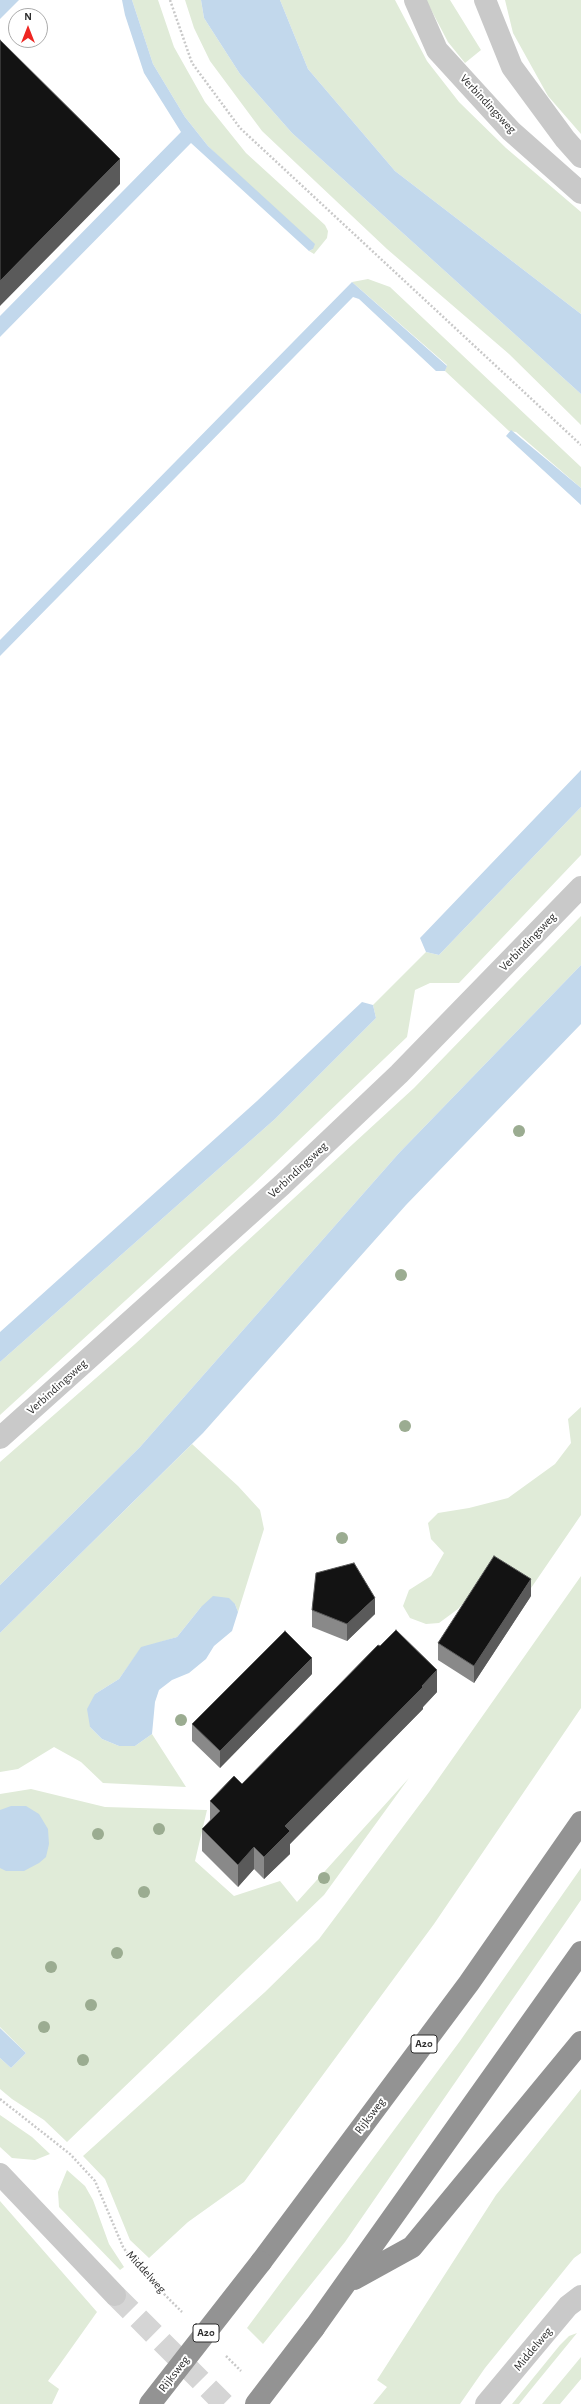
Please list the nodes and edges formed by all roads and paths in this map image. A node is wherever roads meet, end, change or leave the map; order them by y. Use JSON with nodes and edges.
{"nodes":[{"id":1,"x":170,"y":0,"type":"edge"},
{"id":2,"x":415,"y":0,"type":"edge"},
{"id":3,"x":485,"y":0,"type":"edge"},
{"id":4,"x":581,"y":157,"type":"edge"},
{"id":5,"x":581,"y":193,"type":"edge"},
{"id":6,"x":581,"y":445,"type":"edge"},
{"id":7,"x":581,"y":887,"type":"edge"},
{"id":8,"x":0,"y":1438,"type":"edge"},
{"id":9,"x":581,"y":1822,"type":"edge"},
{"id":10,"x":581,"y":1952,"type":"edge"},
{"id":11,"x":581,"y":2042,"type":"edge"},
{"id":12,"x":0,"y":2098,"type":"edge"},
{"id":13,"x":0,"y":2174,"type":"edge"},
{"id":14,"x":349,"y":2282,"type":"junction"},
{"id":15,"x":115,"y":2295,"type":"tunnel mouth"},
{"id":16,"x":581,"y":2296,"type":"edge"},
{"id":17,"x":186,"y":2316,"type":"dead end"},
{"id":18,"x":225,"y":2354,"type":"dead end"},
{"id":19,"x":246,"y":2376,"type":"dead end"},
{"id":20,"x":150,"y":2404,"type":"edge"},
{"id":21,"x":256,"y":2404,"type":"edge"},
{"id":22,"x":486,"y":2404,"type":"edge"}],
"edges":[{"from":1,"to":6,"type":"path"},
{"from":2,"to":5,"type":"street","name":"Verbindingsweg"},
{"from":3,"to":4,"type":"street"},
{"from":7,"to":8,"type":"street","name":"Verbindingsweg"},
{"from":9,"to":20,"type":"highway","name":"Rijksweg","number":"A20","bridge":true},
{"from":10,"to":14,"type":"highway"},
{"from":11,"to":14,"type":"highway"},
{"from":12,"to":17,"type":"path","name":"Middelweg"},
{"from":13,"to":15,"type":"street"},
{"from":14,"to":21,"type":"highway","bridge":true},
{"from":16,"to":22,"type":"street","name":"Middelweg"},
{"from":18,"to":19,"type":"path"}]}
